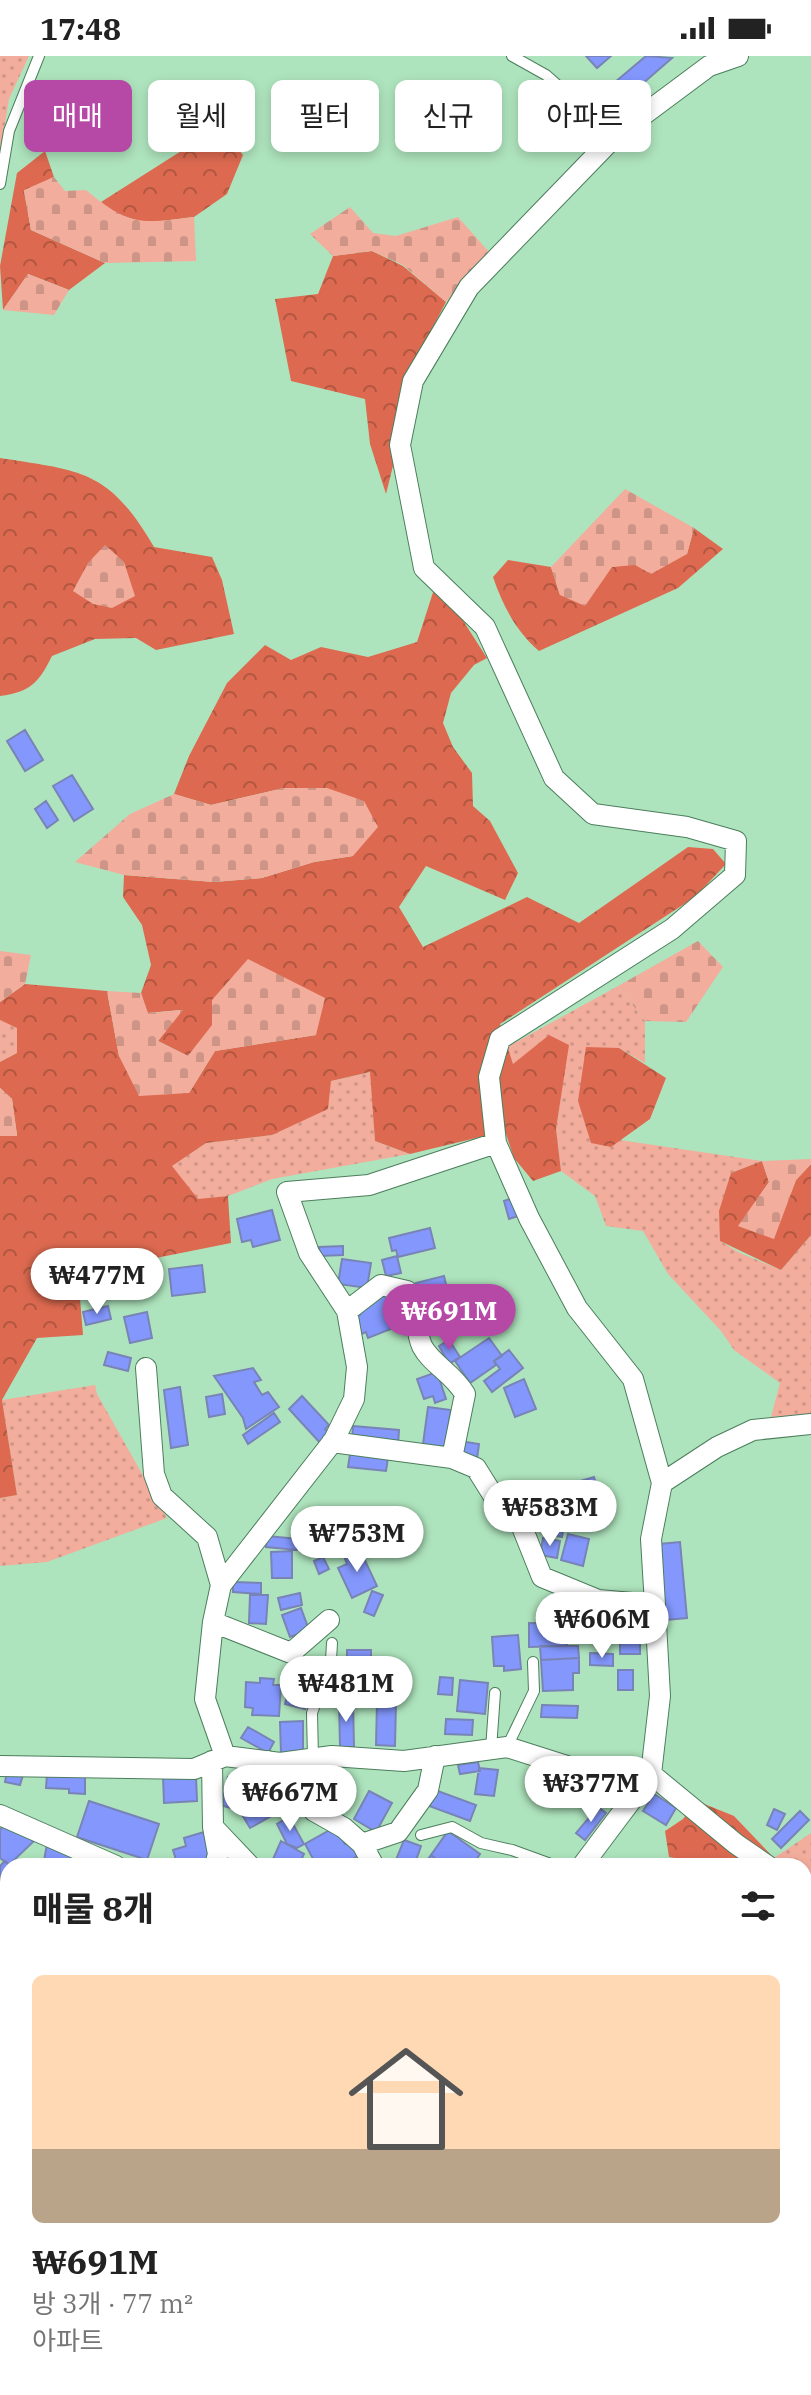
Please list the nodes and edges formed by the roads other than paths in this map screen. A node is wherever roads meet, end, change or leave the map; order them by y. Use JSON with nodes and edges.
{"nodes":[{"id":1,"x":39,"y":56,"type":"edge"},
{"id":2,"x":512,"y":56,"type":"edge"},
{"id":3,"x":738,"y":56,"type":"edge"},
{"id":4,"x":552,"y":80,"type":"edge"},
{"id":5,"x":651,"y":109,"type":"edge"},
{"id":6,"x":600,"y":152,"type":"edge"},
{"id":7,"x":0,"y":184,"type":"edge"},
{"id":8,"x":496,"y":1143,"type":"junction"},
{"id":9,"x":347,"y":1311,"type":"junction"},
{"id":10,"x":146,"y":1368,"type":"dead end"},
{"id":11,"x":811,"y":1424,"type":"edge"},
{"id":12,"x":332,"y":1442,"type":"junction"},
{"id":13,"x":452,"y":1458,"type":"junction"},
{"id":14,"x":662,"y":1483,"type":"junction"},
{"id":15,"x":221,"y":1585,"type":"junction"},
{"id":16,"x":655,"y":1605,"type":"junction"},
{"id":17,"x":329,"y":1620,"type":"dead end"},
{"id":18,"x":213,"y":1622,"type":"junction"},
{"id":19,"x":332,"y":1643,"type":"dead end"},
{"id":20,"x":533,"y":1662,"type":"dead end"},
{"id":21,"x":495,"y":1693,"type":"dead end"},
{"id":22,"x":499,"y":1748,"type":"junction"},
{"id":23,"x":435,"y":1756,"type":"junction"},
{"id":24,"x":219,"y":1758,"type":"junction"},
{"id":25,"x":313,"y":1758,"type":"junction"},
{"id":26,"x":268,"y":1761,"type":"junction"},
{"id":27,"x":0,"y":1766,"type":"edge"},
{"id":28,"x":651,"y":1774,"type":"junction"},
{"id":29,"x":0,"y":1815,"type":"edge"},
{"id":30,"x":213,"y":1827,"type":"junction"},
{"id":31,"x":421,"y":1835,"type":"dead end"},
{"id":32,"x":362,"y":1844,"type":"junction"},
{"id":33,"x":98,"y":1858,"type":"edge"},
{"id":34,"x":217,"y":1858,"type":"edge"},
{"id":35,"x":242,"y":1858,"type":"edge"},
{"id":36,"x":370,"y":1858,"type":"edge"},
{"id":37,"x":534,"y":1858,"type":"edge"},
{"id":38,"x":588,"y":1858,"type":"edge"},
{"id":39,"x":756,"y":1858,"type":"edge"}],
"edges":[{"from":1,"to":7,"type":"lane"},
{"from":2,"to":4,"type":"lane"},
{"from":3,"to":5,"type":"street"},
{"from":6,"to":8,"type":"street"},
{"from":8,"to":9,"type":"street"},
{"from":8,"to":14,"type":"street"},
{"from":9,"to":12,"type":"street"},
{"from":9,"to":13,"type":"street"},
{"from":10,"to":15,"type":"street"},
{"from":11,"to":14,"type":"street"},
{"from":12,"to":13,"type":"street"},
{"from":12,"to":15,"type":"street"},
{"from":13,"to":16,"type":"street"},
{"from":14,"to":16,"type":"street"},
{"from":15,"to":18,"type":"street"},
{"from":16,"to":28,"type":"street"},
{"from":17,"to":18,"type":"street"},
{"from":18,"to":24,"type":"street"},
{"from":19,"to":25,"type":"lane"},
{"from":20,"to":22,"type":"lane"},
{"from":21,"to":22,"type":"lane"},
{"from":22,"to":23,"type":"street"},
{"from":22,"to":28,"type":"street"},
{"from":23,"to":25,"type":"street"},
{"from":23,"to":32,"type":"street"},
{"from":24,"to":26,"type":"street"},
{"from":24,"to":27,"type":"street"},
{"from":24,"to":30,"type":"street"},
{"from":25,"to":26,"type":"street"},
{"from":26,"to":32,"type":"street"},
{"from":28,"to":38,"type":"street"},
{"from":28,"to":39,"type":"street"},
{"from":29,"to":33,"type":"street"},
{"from":30,"to":34,"type":"street"},
{"from":30,"to":35,"type":"street"},
{"from":31,"to":37,"type":"lane"},
{"from":32,"to":36,"type":"street"}]}
